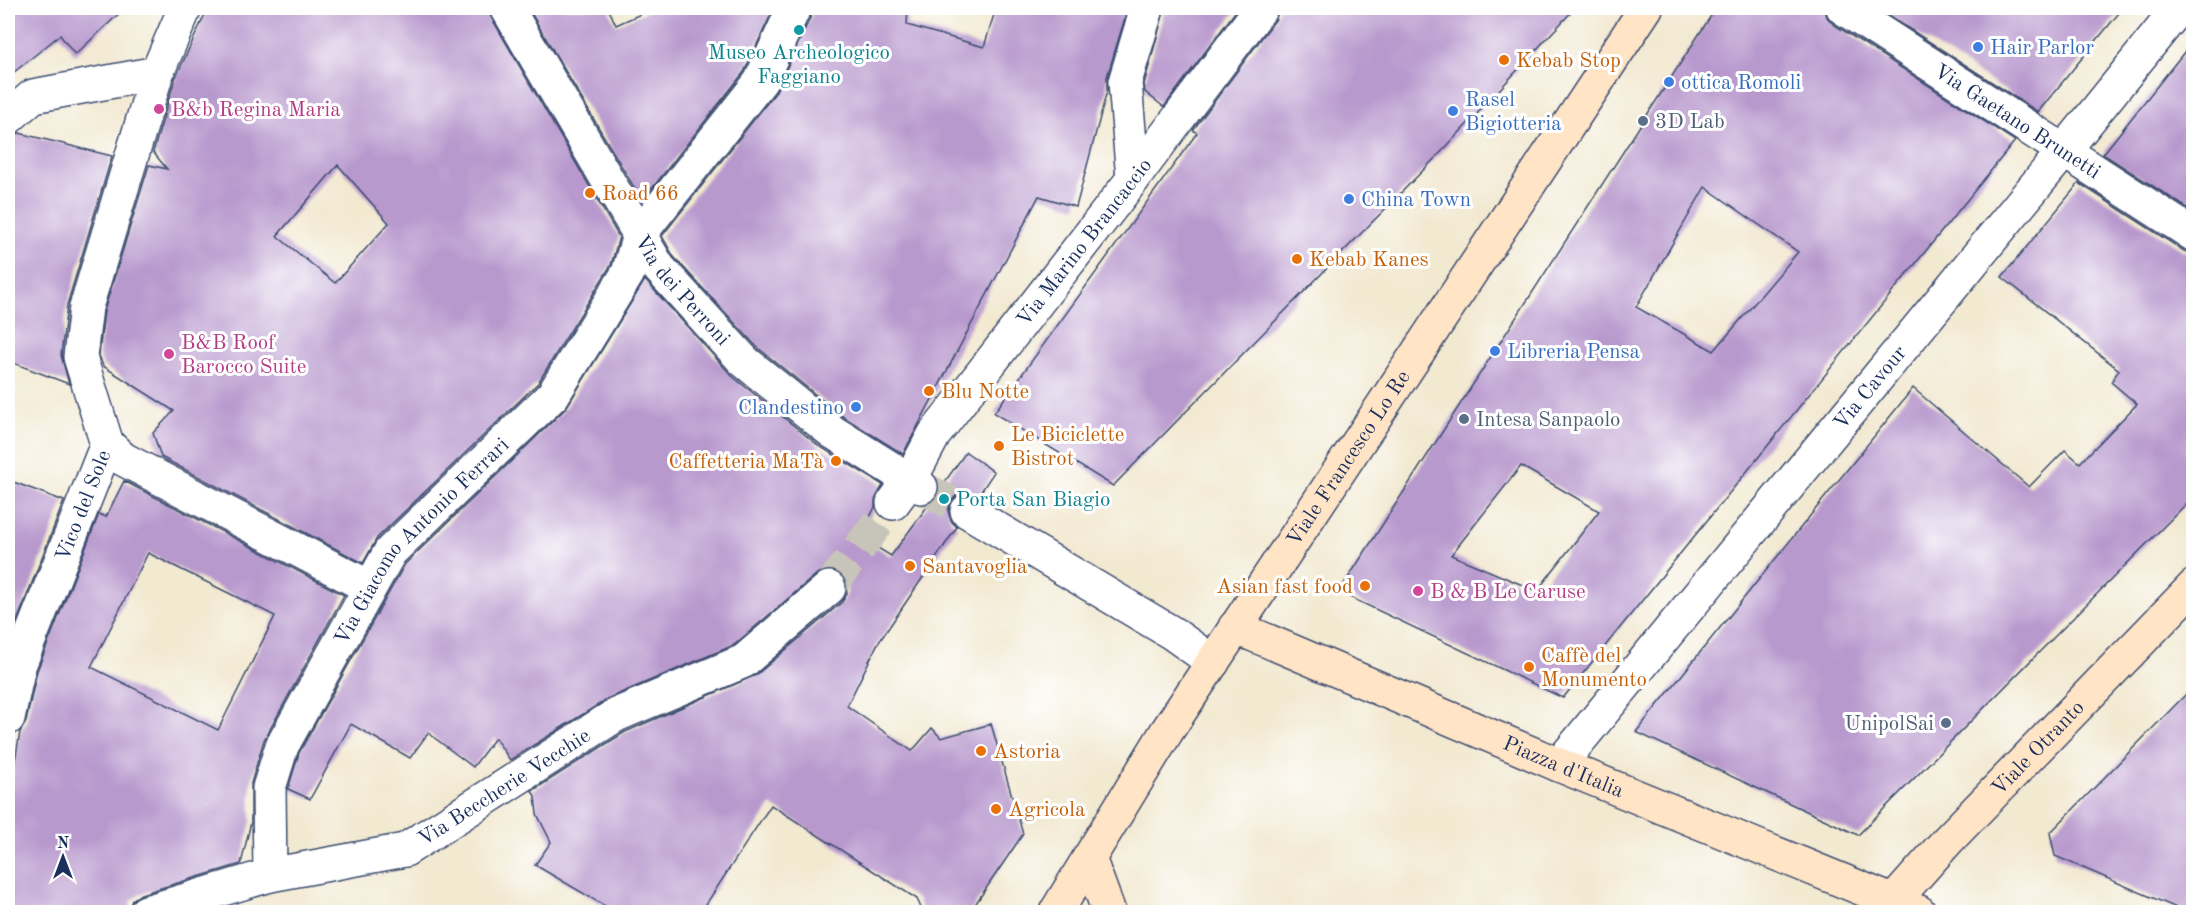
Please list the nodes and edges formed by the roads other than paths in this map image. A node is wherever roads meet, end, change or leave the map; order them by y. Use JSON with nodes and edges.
{"nodes":[{"id":1,"x":185,"y":8,"type":"edge"},
{"id":2,"x":507,"y":8,"type":"edge"},
{"id":3,"x":794,"y":8,"type":"edge"},
{"id":4,"x":1146,"y":8,"type":"edge"},
{"id":5,"x":1261,"y":8,"type":"edge"},
{"id":6,"x":1646,"y":8,"type":"edge"},
{"id":7,"x":1843,"y":8,"type":"edge"},
{"id":8,"x":2179,"y":8,"type":"edge"},
{"id":9,"x":157,"y":74,"type":"junction"},
{"id":10,"x":8,"y":118,"type":"edge"},
{"id":11,"x":2063,"y":152,"type":"junction"},
{"id":12,"x":1133,"y":179,"type":"junction"},
{"id":13,"x":639,"y":235,"type":"junction"},
{"id":14,"x":2193,"y":235,"type":"edge"},
{"id":15,"x":107,"y":444,"type":"junction"},
{"id":16,"x":908,"y":490,"type":"joint"},
{"id":17,"x":967,"y":511,"type":"tunnel mouth"},
{"id":18,"x":2193,"y":586,"type":"edge"},
{"id":19,"x":369,"y":587,"type":"junction"},
{"id":20,"x":829,"y":588,"type":"tunnel mouth"},
{"id":21,"x":1235,"y":627,"type":"junction"},
{"id":22,"x":1213,"y":662,"type":"junction"},
{"id":23,"x":13,"y":664,"type":"edge"},
{"id":24,"x":8,"y":718,"type":"edge"},
{"id":25,"x":1559,"y":765,"type":"junction"},
{"id":26,"x":1089,"y":858,"type":"junction"},
{"id":27,"x":270,"y":874,"type":"junction"},
{"id":28,"x":1899,"y":909,"type":"edge"},
{"id":29,"x":157,"y":911,"type":"edge"},
{"id":30,"x":1056,"y":912,"type":"edge"},
{"id":31,"x":1109,"y":912,"type":"edge"}],
"edges":[{"from":1,"to":9,"type":"street","name":"Vico del Sole"},
{"from":2,"to":13,"type":"street","name":"Via dei Perroni"},
{"from":3,"to":13,"type":"street"},
{"from":4,"to":12,"type":"street"},
{"from":5,"to":12,"type":"street","name":"Via Marino Brancaccio"},
{"from":6,"to":21,"type":"street","name":"Viale Francesco Lo Re"},
{"from":7,"to":11,"type":"street","name":"Via Gaetano Brunetti"},
{"from":8,"to":11,"type":"street","name":"Via Cavour"},
{"from":9,"to":10,"type":"street"},
{"from":9,"to":15,"type":"street","name":"Vico del Sole"},
{"from":11,"to":14,"type":"street","name":"Via Gaetano Brunetti"},
{"from":11,"to":25,"type":"street","name":"Via Cavour"},
{"from":12,"to":16,"type":"street","name":"Via Marino Brancaccio"},
{"from":13,"to":16,"type":"street","name":"Via dei Perroni"},
{"from":13,"to":19,"type":"street","name":"Via Giacomo Antonio Ferrari"},
{"from":15,"to":19,"type":"street"},
{"from":15,"to":23,"type":"street","name":"Vico del Sole"},
{"from":17,"to":22,"type":"street"},
{"from":18,"to":28,"type":"street","name":"Viale Otranto"},
{"from":19,"to":27,"type":"street","name":"Via Giacomo Antonio Ferrari"},
{"from":20,"to":27,"type":"street","name":"Via Beccherie Vecchie"},
{"from":21,"to":22,"type":"street","name":"Viale Francesco Lo Re"},
{"from":21,"to":25,"type":"street","name":"Piazza d'Italia"},
{"from":22,"to":26,"type":"street","name":"Viale Francesco Lo Re"},
{"from":23,"to":24,"type":"street","name":"Vico del Sole"},
{"from":25,"to":28,"type":"street","name":"Piazza d'Italia"},
{"from":26,"to":30,"type":"street","name":"Viale Francesco Lo Re"},
{"from":26,"to":31,"type":"street"},
{"from":27,"to":29,"type":"street","name":"Via Beccherie Vecchie"}]}
